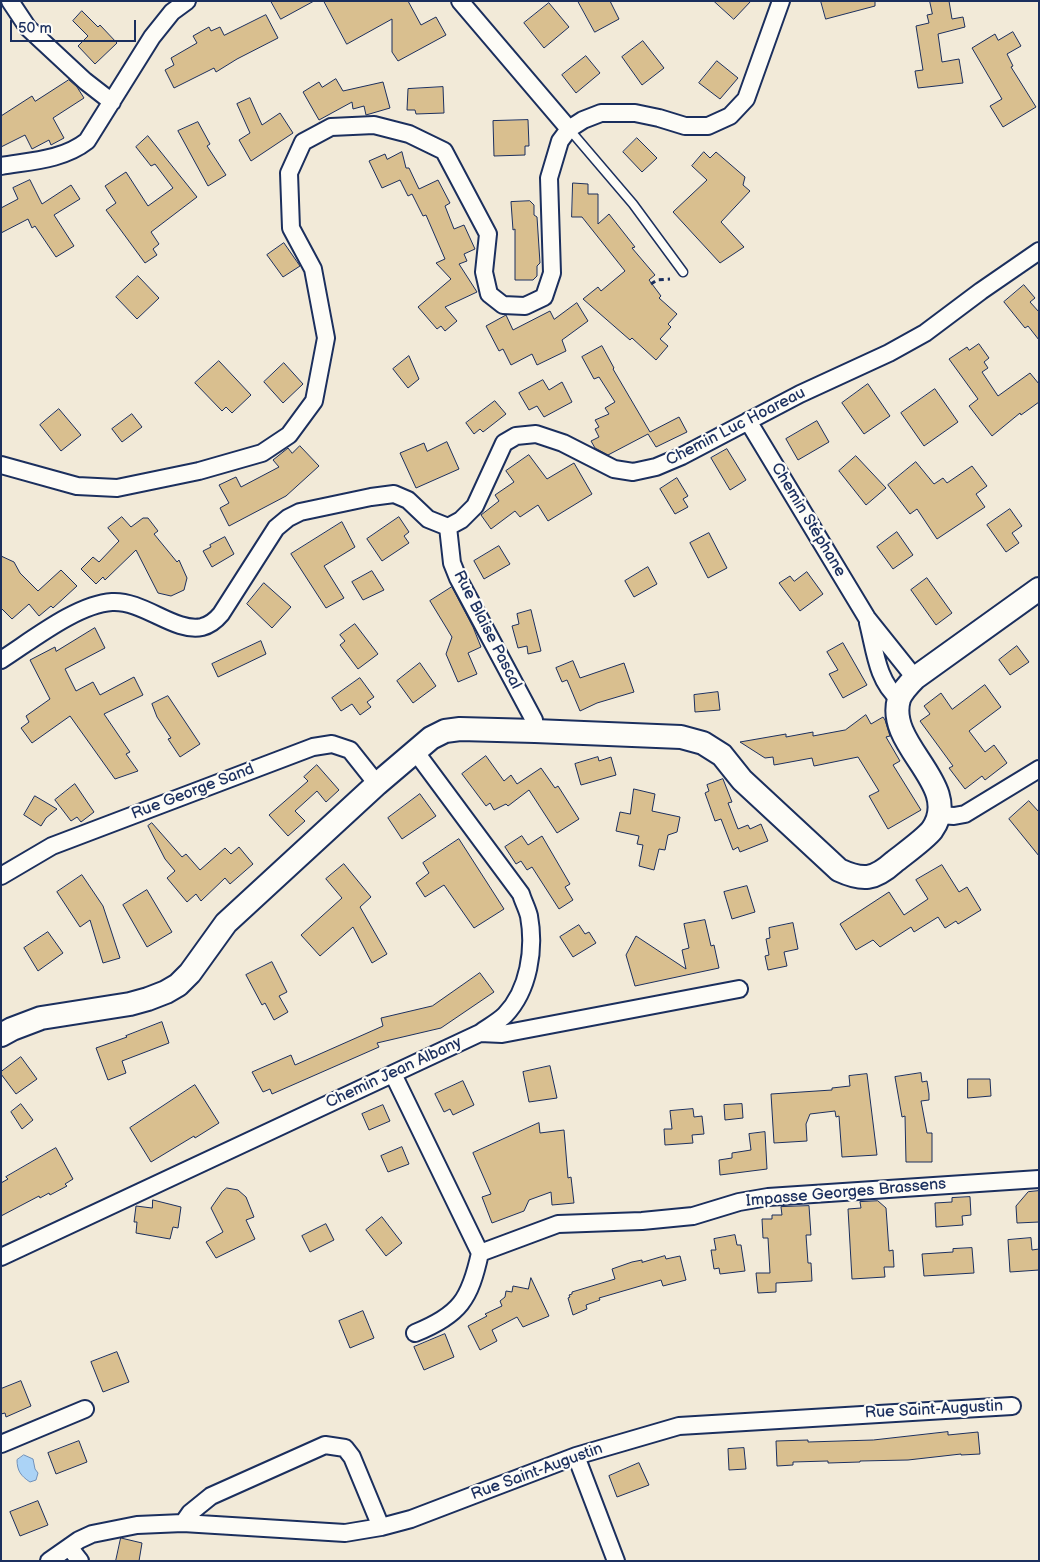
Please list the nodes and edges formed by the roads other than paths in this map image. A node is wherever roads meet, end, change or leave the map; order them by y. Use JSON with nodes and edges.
{"nodes":[{"id":1,"x":10,"y":1,"type":"edge"},
{"id":2,"x":186,"y":1,"type":"edge"},
{"id":3,"x":460,"y":1,"type":"edge"},
{"id":4,"x":782,"y":1,"type":"edge"},
{"id":5,"x":112,"y":102,"type":"junction"},
{"id":6,"x":569,"y":129,"type":"junction"},
{"id":7,"x":1,"y":166,"type":"edge"},
{"id":8,"x":1039,"y":251,"type":"edge"},
{"id":9,"x":683,"y":272,"type":"dead end"},
{"id":10,"x":748,"y":421,"type":"junction"},
{"id":11,"x":1,"y":464,"type":"edge"},
{"id":12,"x":448,"y":527,"type":"junction"},
{"id":13,"x":1039,"y":589,"type":"edge"},
{"id":14,"x":867,"y":618,"type":"junction"},
{"id":15,"x":1,"y":660,"type":"edge"},
{"id":16,"x":915,"y":678,"type":"junction"},
{"id":17,"x":899,"y":699,"type":"junction"},
{"id":18,"x":535,"y":731,"type":"junction"},
{"id":19,"x":414,"y":751,"type":"junction"},
{"id":20,"x":1039,"y":769,"type":"edge"},
{"id":21,"x":377,"y":784,"type":"junction"},
{"id":22,"x":939,"y":815,"type":"junction"},
{"id":23,"x":1,"y":876,"type":"edge"},
{"id":24,"x":738,"y":989,"type":"dead end"},
{"id":25,"x":480,"y":1033,"type":"junction"},
{"id":26,"x":1,"y":1035,"type":"edge"},
{"id":27,"x":393,"y":1074,"type":"junction"},
{"id":28,"x":1039,"y":1179,"type":"edge"},
{"id":29,"x":480,"y":1253,"type":"junction"},
{"id":30,"x":1,"y":1257,"type":"edge"},
{"id":31,"x":415,"y":1333,"type":"dead end"},
{"id":32,"x":1012,"y":1406,"type":"dead end"},
{"id":33,"x":85,"y":1409,"type":"dead end"},
{"id":34,"x":1,"y":1444,"type":"edge"},
{"id":35,"x":576,"y":1456,"type":"junction"},
{"id":36,"x":183,"y":1523,"type":"junction"},
{"id":37,"x":381,"y":1527,"type":"junction"},
{"id":38,"x":69,"y":1547,"type":"junction"},
{"id":39,"x":49,"y":1561,"type":"edge"},
{"id":40,"x":80,"y":1561,"type":"edge"},
{"id":41,"x":616,"y":1561,"type":"edge"}],
"edges":[{"from":1,"to":5,"type":"street"},
{"from":2,"to":5,"type":"street"},
{"from":3,"to":6,"type":"street"},
{"from":4,"to":6,"type":"street"},
{"from":5,"to":7,"type":"street"},
{"from":6,"to":9,"type":"lane"},
{"from":6,"to":11,"type":"street"},
{"from":8,"to":10,"type":"street","name":"Chemin Luc Hoareau"},
{"from":10,"to":12,"type":"street","name":"Chemin Luc Hoareau"},
{"from":10,"to":14,"type":"street","name":"Chemin Stéphane"},
{"from":12,"to":15,"type":"street"},
{"from":12,"to":18,"type":"street","name":"Rue Blaise Pascal"},
{"from":13,"to":16,"type":"main road"},
{"from":14,"to":16,"type":"street","name":"Chemin Stéphane"},
{"from":14,"to":17,"type":"street","name":"Chemin Stéphane"},
{"from":16,"to":17,"type":"main road"},
{"from":17,"to":22,"type":"main road"},
{"from":18,"to":19,"type":"main road"},
{"from":18,"to":22,"type":"main road"},
{"from":19,"to":21,"type":"main road"},
{"from":19,"to":25,"type":"street","name":"Chemin Jean Albany"},
{"from":20,"to":22,"type":"street"},
{"from":21,"to":23,"type":"street","name":"Rue George Sand"},
{"from":21,"to":26,"type":"main road"},
{"from":24,"to":25,"type":"street"},
{"from":25,"to":27,"type":"street","name":"Chemin Jean Albany"},
{"from":27,"to":29,"type":"street"},
{"from":27,"to":30,"type":"street","name":"Chemin Jean Albany"},
{"from":28,"to":29,"type":"street","name":"Impasse Georges Brassens"},
{"from":29,"to":31,"type":"street"},
{"from":32,"to":35,"type":"street","name":"Rue Saint-Augustin"},
{"from":33,"to":34,"type":"street"},
{"from":35,"to":37,"type":"street","name":"Rue Saint-Augustin"},
{"from":35,"to":41,"type":"street"},
{"from":36,"to":37,"type":"street","name":"Rue Saint-Augustin"},
{"from":36,"to":37,"type":"street"},
{"from":36,"to":38,"type":"street","name":"Rue Saint-Augustin"},
{"from":38,"to":39,"type":"street","name":"Rue Saint-Augustin"},
{"from":38,"to":40,"type":"street"}]}
